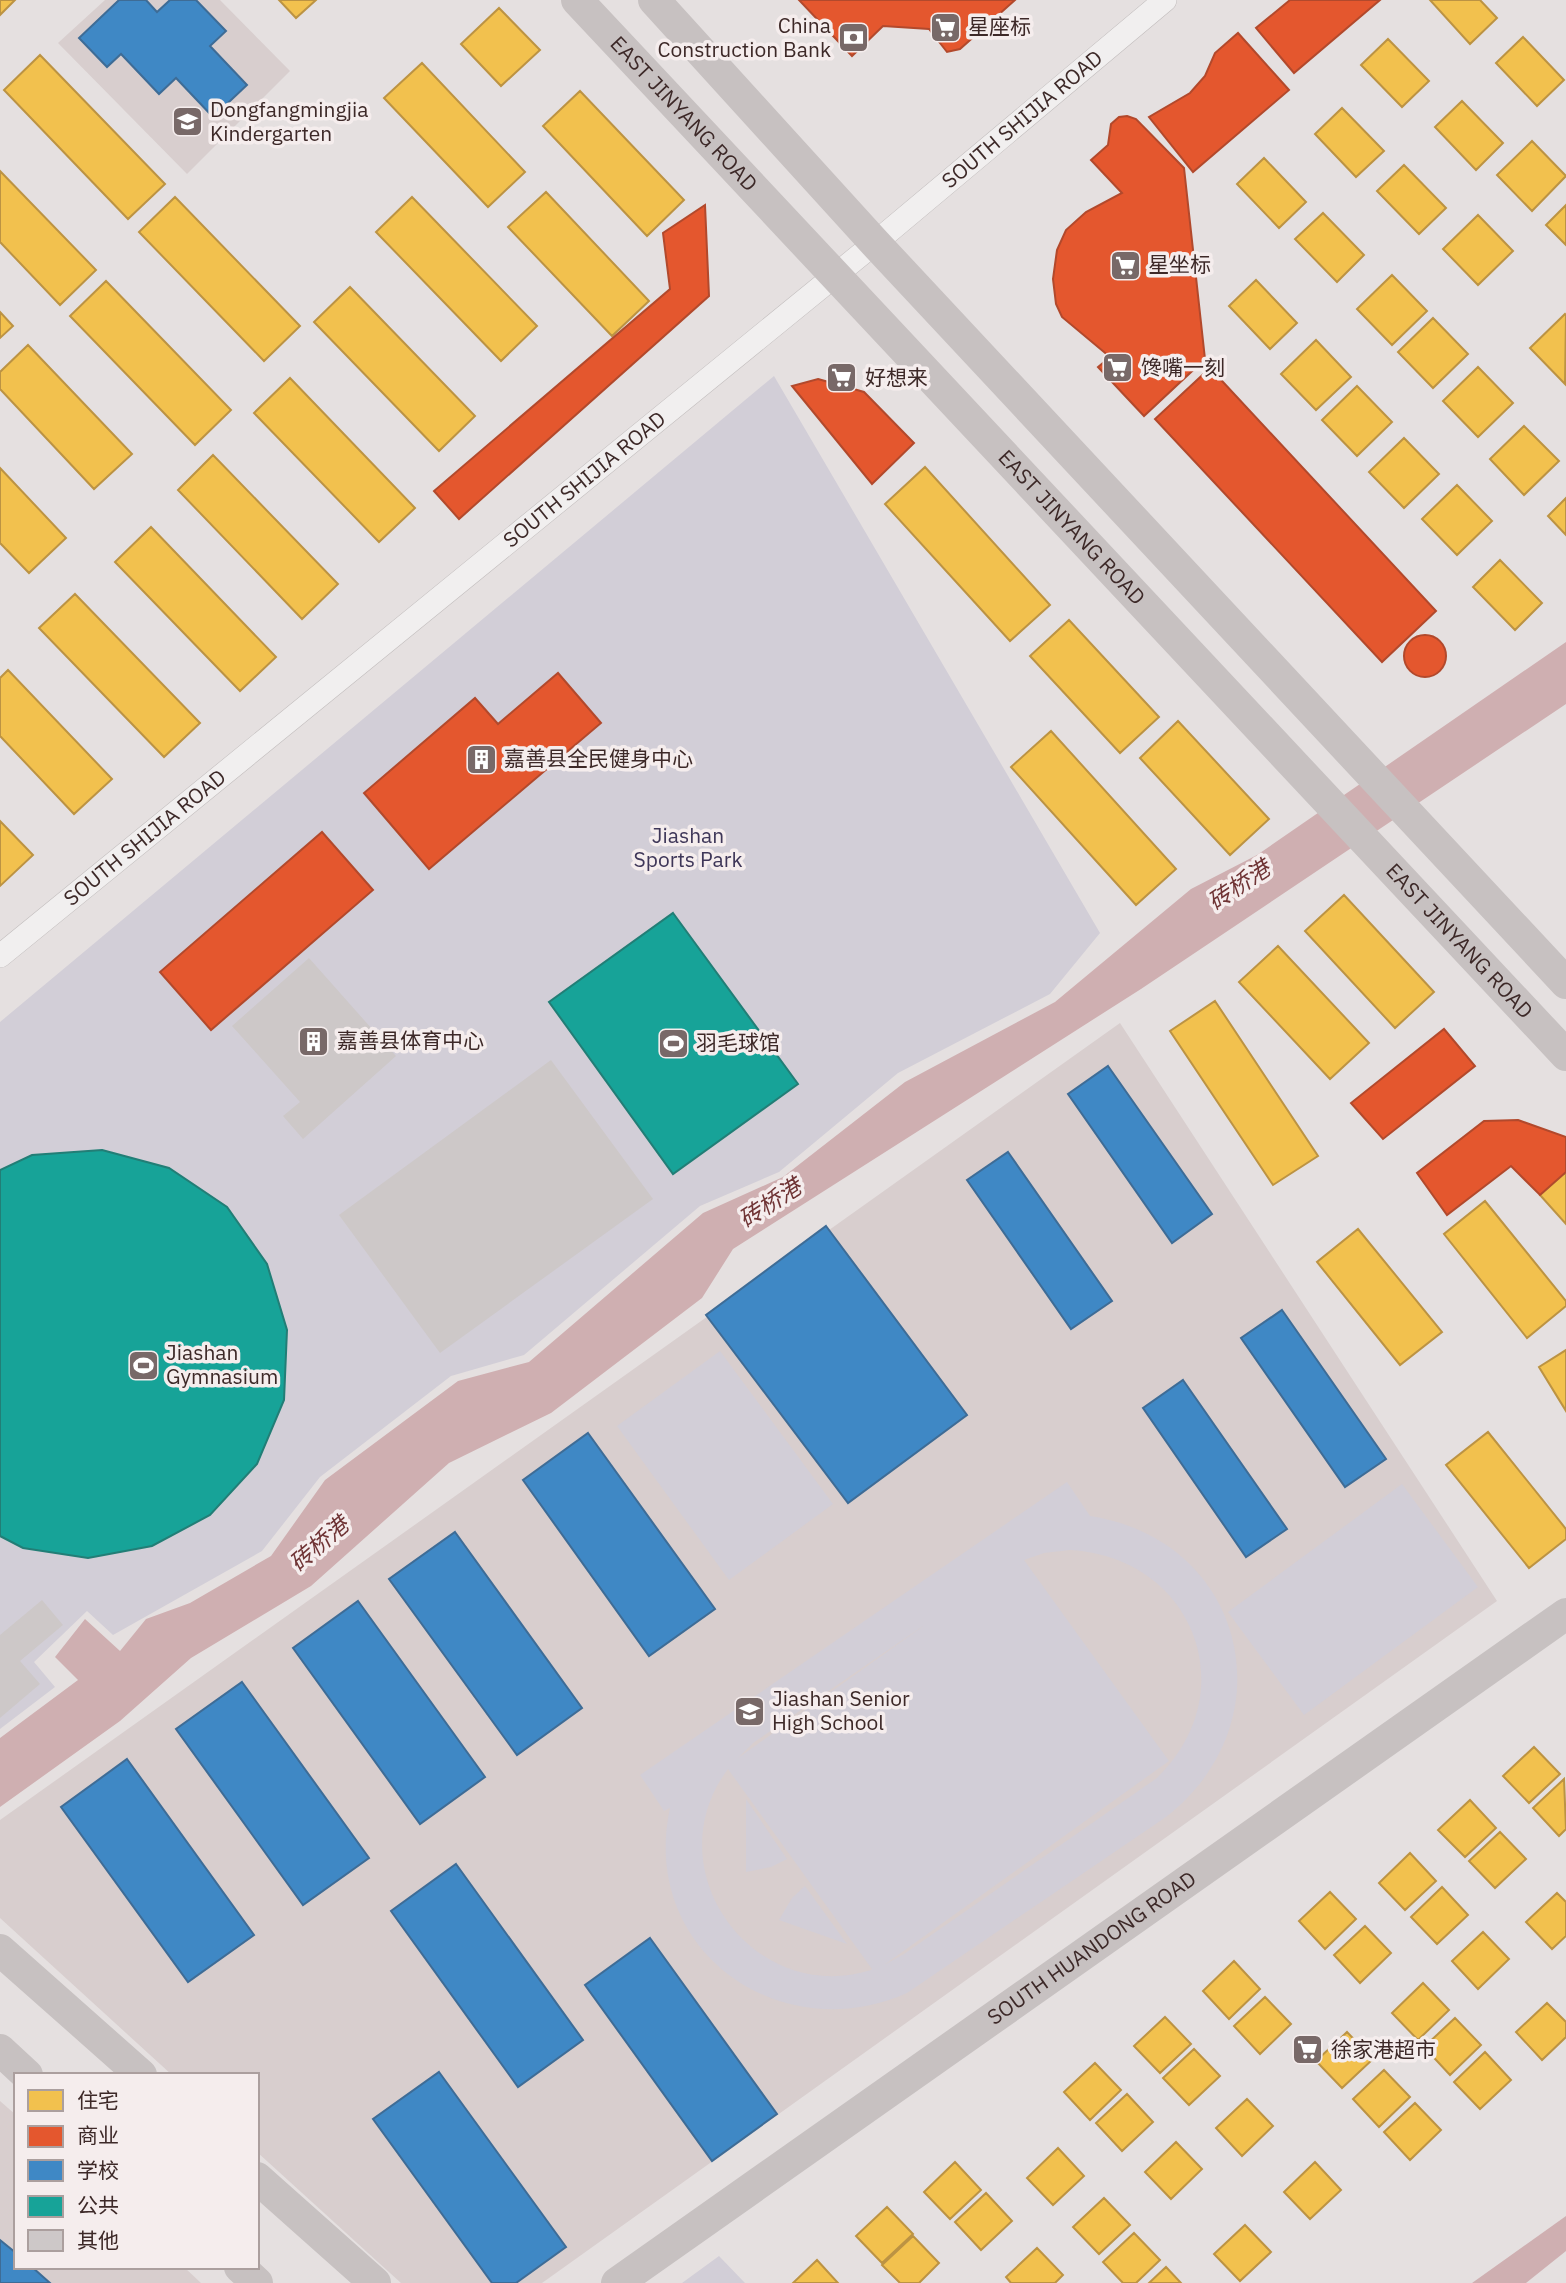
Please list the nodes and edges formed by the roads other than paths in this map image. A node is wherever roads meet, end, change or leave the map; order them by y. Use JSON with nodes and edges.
{"nodes":[{"id":1,"x":577,"y":0,"type":"edge"},
{"id":2,"x":654,"y":0,"type":"edge"},
{"id":3,"x":1165,"y":0,"type":"edge"},
{"id":4,"x":874,"y":243,"type":"junction"},
{"id":5,"x":834,"y":274,"type":"junction"},
{"id":6,"x":0,"y":956,"type":"edge"},
{"id":7,"x":1566,"y":983,"type":"edge"},
{"id":8,"x":1566,"y":1055,"type":"edge"},
{"id":9,"x":1566,"y":1614,"type":"edge"},
{"id":10,"x":0,"y":1950,"type":"edge"},
{"id":11,"x":0,"y":2050,"type":"edge"},
{"id":12,"x":25,"y":2073,"type":"edge"},
{"id":13,"x":139,"y":2073,"type":"edge"},
{"id":14,"x":259,"y":2180,"type":"edge"},
{"id":15,"x":242,"y":2269,"type":"edge"},
{"id":16,"x":257,"y":2283,"type":"edge"},
{"id":17,"x":376,"y":2283,"type":"edge"},
{"id":18,"x":617,"y":2283,"type":"edge"}],
"edges":[{"from":1,"to":5,"type":"main road","name":"EAST JINYANG ROAD"},
{"from":2,"to":4,"type":"main road"},
{"from":3,"to":4,"type":"street","name":"SOUTH SHIJIA ROAD"},
{"from":4,"to":5,"type":"street","name":"SOUTH SHIJIA ROAD"},
{"from":4,"to":7,"type":"main road"},
{"from":5,"to":6,"type":"street","name":"SOUTH SHIJIA ROAD"},
{"from":5,"to":8,"type":"main road","name":"EAST JINYANG ROAD"},
{"from":9,"to":18,"type":"main road","name":"SOUTH HUANDONG ROAD"},
{"from":10,"to":13,"type":"main road"},
{"from":11,"to":12,"type":"main road"},
{"from":14,"to":17,"type":"main road"},
{"from":15,"to":16,"type":"main road"}]}
